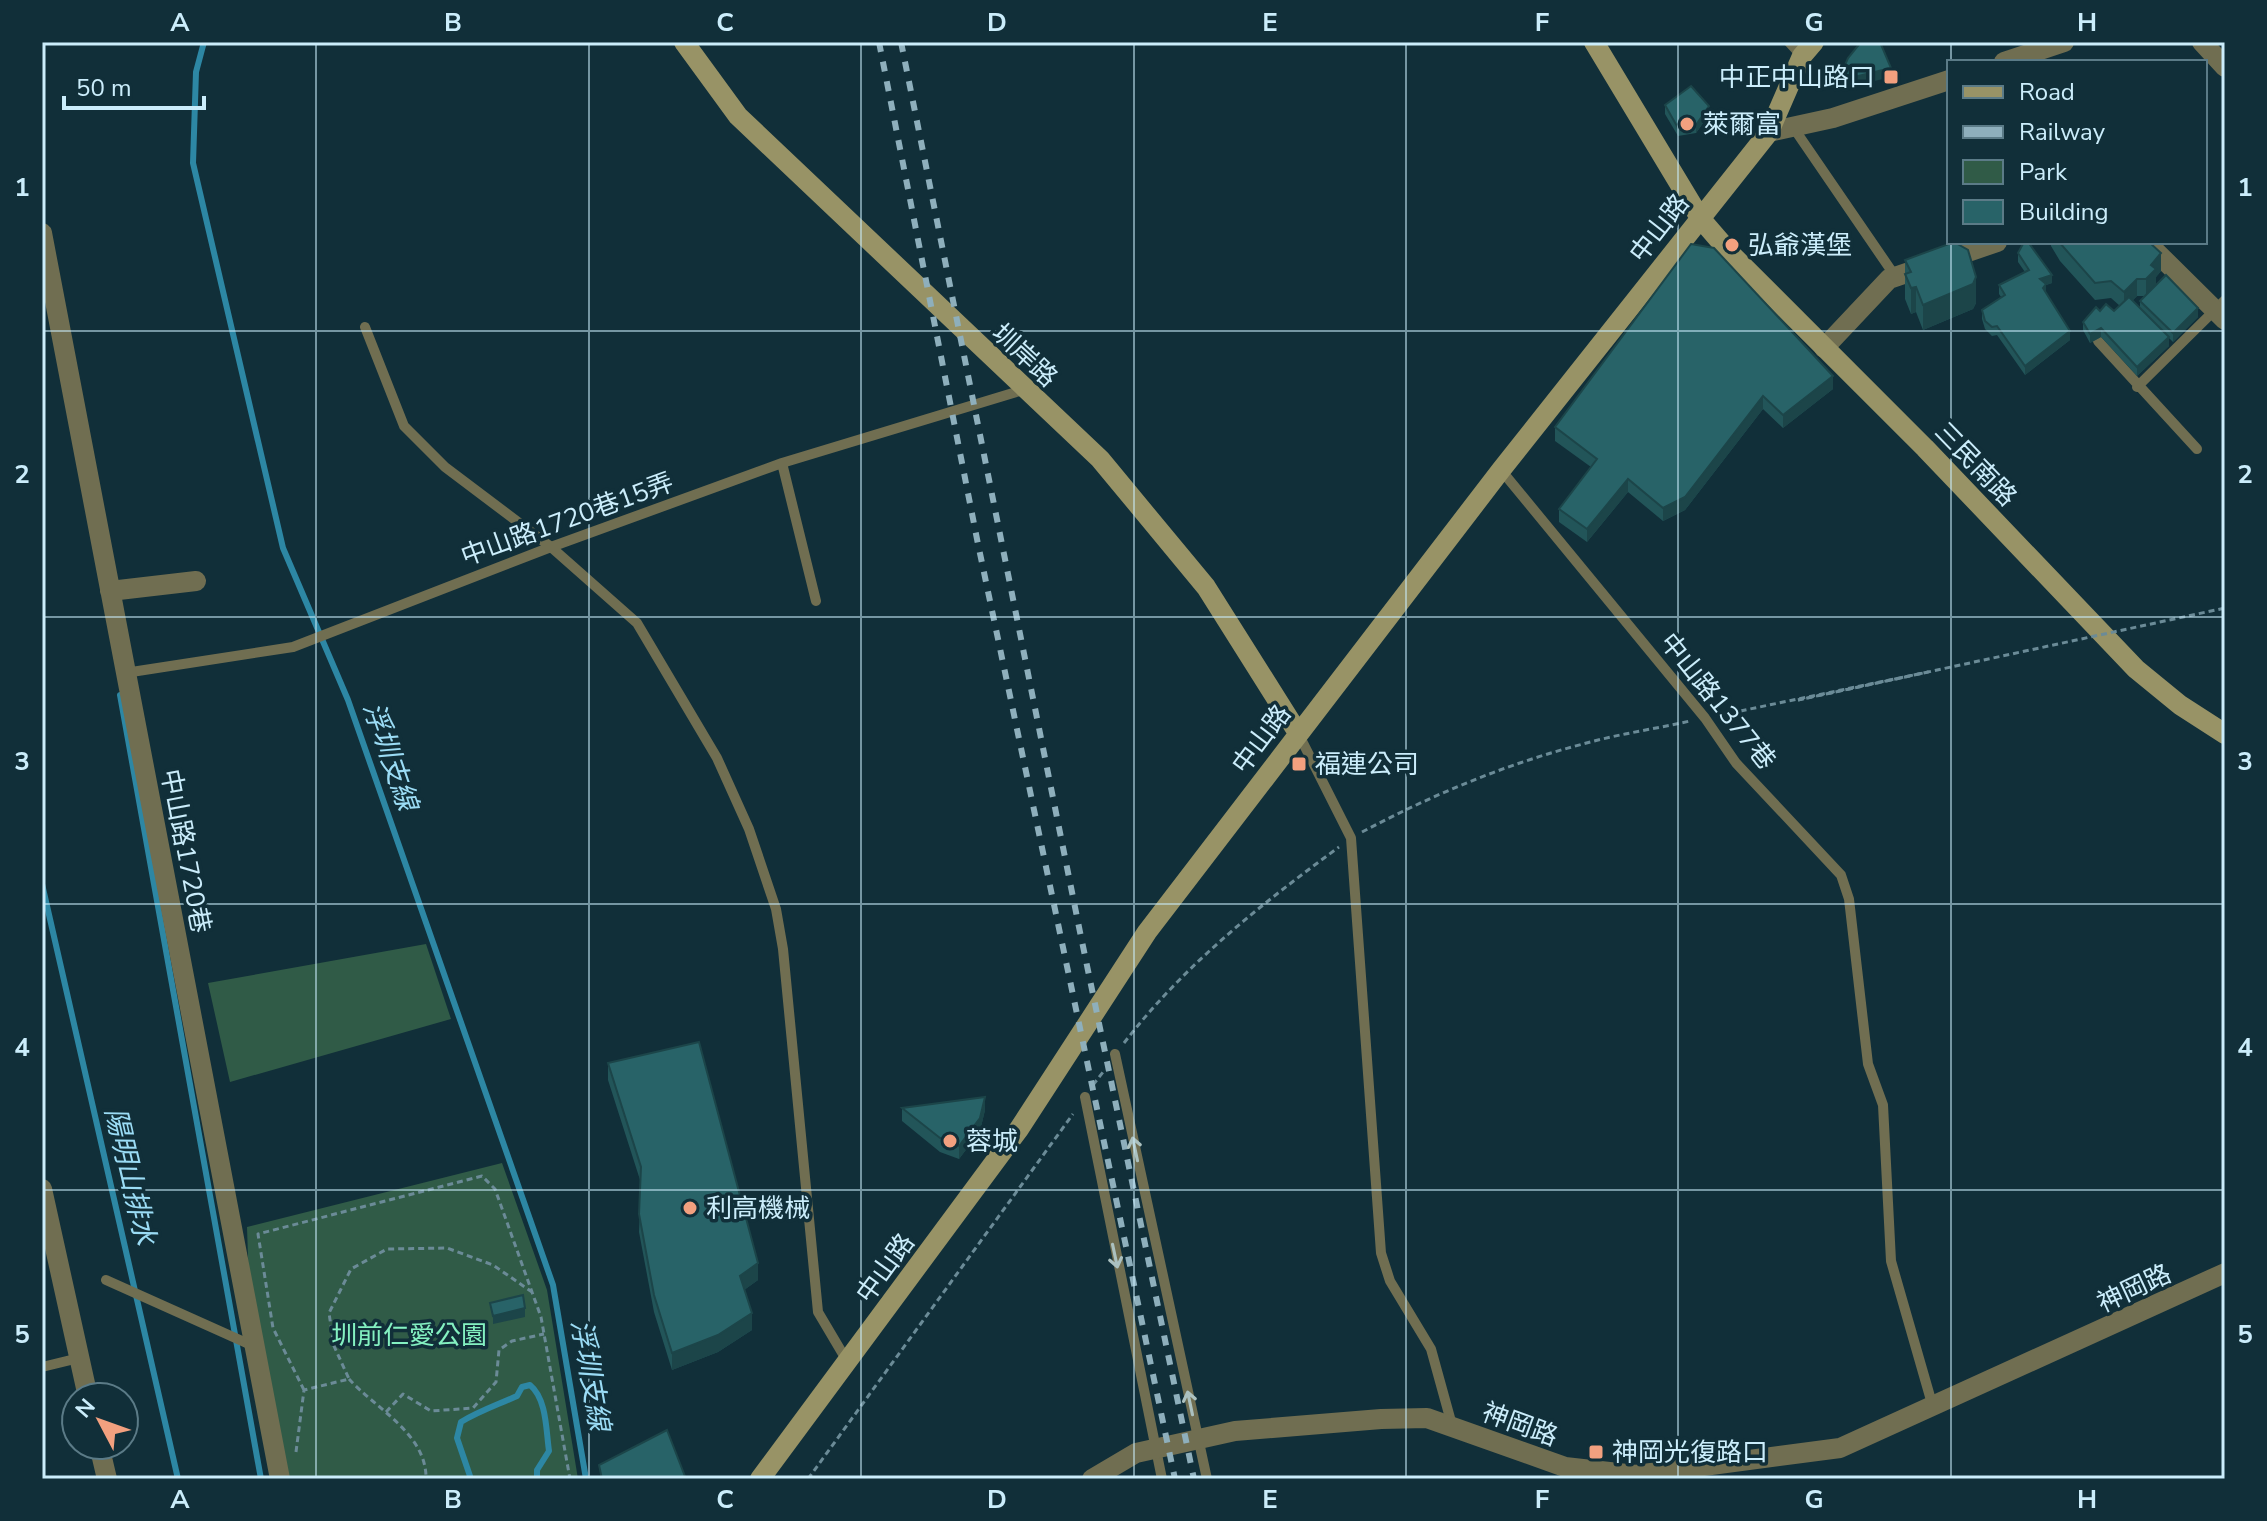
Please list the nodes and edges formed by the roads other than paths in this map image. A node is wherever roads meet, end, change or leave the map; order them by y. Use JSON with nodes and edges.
{"nodes":[{"id":1,"x":684,"y":42,"type":"edge"},
{"id":2,"x":1594,"y":42,"type":"edge"},
{"id":3,"x":2064,"y":42,"type":"edge"},
{"id":4,"x":2202,"y":42,"type":"edge"},
{"id":5,"x":1802,"y":47,"type":"edge"},
{"id":6,"x":2010,"y":60,"type":"edge"},
{"id":7,"x":2225,"y":67,"type":"edge"},
{"id":8,"x":1947,"y":81,"type":"edge"},
{"id":9,"x":1793,"y":127,"type":"junction"},
{"id":10,"x":1769,"y":132,"type":"junction"},
{"id":11,"x":1700,"y":218,"type":"junction"},
{"id":12,"x":42,"y":233,"type":"edge"},
{"id":13,"x":1991,"y":244,"type":"edge"},
{"id":14,"x":2148,"y":244,"type":"edge"},
{"id":15,"x":1895,"y":276,"type":"junction"},
{"id":16,"x":2222,"y":310,"type":"edge"},
{"id":17,"x":365,"y":327,"type":"dead end"},
{"id":18,"x":2098,"y":341,"type":"edge"},
{"id":19,"x":1824,"y":348,"type":"junction"},
{"id":20,"x":2137,"y":387,"type":"junction"},
{"id":21,"x":1023,"y":390,"type":"junction"},
{"id":22,"x":2197,"y":449,"type":"dead end"},
{"id":23,"x":782,"y":463,"type":"junction"},
{"id":24,"x":1501,"y":470,"type":"junction"},
{"id":25,"x":551,"y":547,"type":"junction"},
{"id":26,"x":196,"y":581,"type":"dead end"},
{"id":27,"x":110,"y":591,"type":"junction"},
{"id":28,"x":816,"y":601,"type":"dead end"},
{"id":29,"x":125,"y":673,"type":"junction"},
{"id":30,"x":1298,"y":733,"type":"junction"},
{"id":31,"x":2225,"y":734,"type":"edge"},
{"id":32,"x":1115,"y":1054,"type":"road end"},
{"id":33,"x":1085,"y":1097,"type":"road end"},
{"id":34,"x":42,"y":1189,"type":"edge"},
{"id":35,"x":2225,"y":1273,"type":"edge"},
{"id":36,"x":106,"y":1280,"type":"dead end"},
{"id":37,"x":247,"y":1343,"type":"junction"},
{"id":38,"x":79,"y":1358,"type":"junction"},
{"id":39,"x":848,"y":1363,"type":"junction"},
{"id":40,"x":42,"y":1367,"type":"edge"},
{"id":41,"x":84,"y":1381,"type":"edge"},
{"id":42,"x":1933,"y":1407,"type":"junction"},
{"id":43,"x":1453,"y":1427,"type":"junction"},
{"id":44,"x":1198,"y":1438,"type":"junction"},
{"id":45,"x":1155,"y":1448,"type":"junction"},
{"id":46,"x":1564,"y":1473,"type":"edge"},
{"id":47,"x":280,"y":1479,"type":"edge"},
{"id":48,"x":760,"y":1479,"type":"edge"},
{"id":49,"x":1092,"y":1479,"type":"edge"},
{"id":50,"x":1162,"y":1479,"type":"edge"},
{"id":51,"x":1207,"y":1479,"type":"edge"}],
"edges":[{"from":1,"to":21,"type":"street","name":"圳岸路"},
{"from":2,"to":11,"type":"street","name":"三民南路"},
{"from":3,"to":6,"type":"street"},
{"from":4,"to":7,"type":"street"},
{"from":5,"to":10,"type":"street","name":"中山路"},
{"from":8,"to":9,"type":"street"},
{"from":9,"to":10,"type":"street"},
{"from":9,"to":15,"type":"lane"},
{"from":10,"to":11,"type":"street","name":"中山路"},
{"from":11,"to":19,"type":"street","name":"三民南路"},
{"from":11,"to":24,"type":"street","name":"中山路"},
{"from":12,"to":27,"type":"street","name":"中山路1720巷"},
{"from":13,"to":15,"type":"street"},
{"from":14,"to":16,"type":"street"},
{"from":15,"to":19,"type":"street"},
{"from":16,"to":20,"type":"lane"},
{"from":17,"to":25,"type":"lane"},
{"from":18,"to":20,"type":"lane"},
{"from":19,"to":31,"type":"street","name":"三民南路"},
{"from":20,"to":22,"type":"lane"},
{"from":21,"to":23,"type":"lane","name":"中山路1720巷15弄"},
{"from":21,"to":30,"type":"street","name":"圳岸路"},
{"from":23,"to":25,"type":"lane","name":"中山路1720巷15弄"},
{"from":23,"to":28,"type":"lane"},
{"from":24,"to":30,"type":"street","name":"中山路"},
{"from":24,"to":42,"type":"lane","name":"中山路1377巷"},
{"from":25,"to":29,"type":"lane","name":"中山路1720巷15弄"},
{"from":25,"to":39,"type":"lane"},
{"from":26,"to":27,"type":"street"},
{"from":27,"to":29,"type":"street","name":"中山路1720巷"},
{"from":29,"to":37,"type":"street","name":"中山路1720巷"},
{"from":30,"to":39,"type":"street","name":"中山路"},
{"from":30,"to":43,"type":"lane"},
{"from":44,"to":32,"type":"lane","one_way":true},
{"from":33,"to":45,"type":"lane","one_way":true},
{"from":34,"to":38,"type":"street"},
{"from":35,"to":42,"type":"street","name":"神岡路"},
{"from":36,"to":37,"type":"lane"},
{"from":37,"to":47,"type":"street","name":"中山路1720巷"},
{"from":38,"to":40,"type":"lane"},
{"from":38,"to":41,"type":"street"},
{"from":39,"to":48,"type":"street","name":"中山路"},
{"from":42,"to":46,"type":"street","name":"神岡路"},
{"from":43,"to":44,"type":"street","name":"神岡路"},
{"from":43,"to":46,"type":"street","name":"神岡路"},
{"from":44,"to":45,"type":"street","name":"神岡路"},
{"from":44,"to":51,"type":"lane"},
{"from":45,"to":49,"type":"street","name":"神岡路"},
{"from":45,"to":50,"type":"lane"}]}
